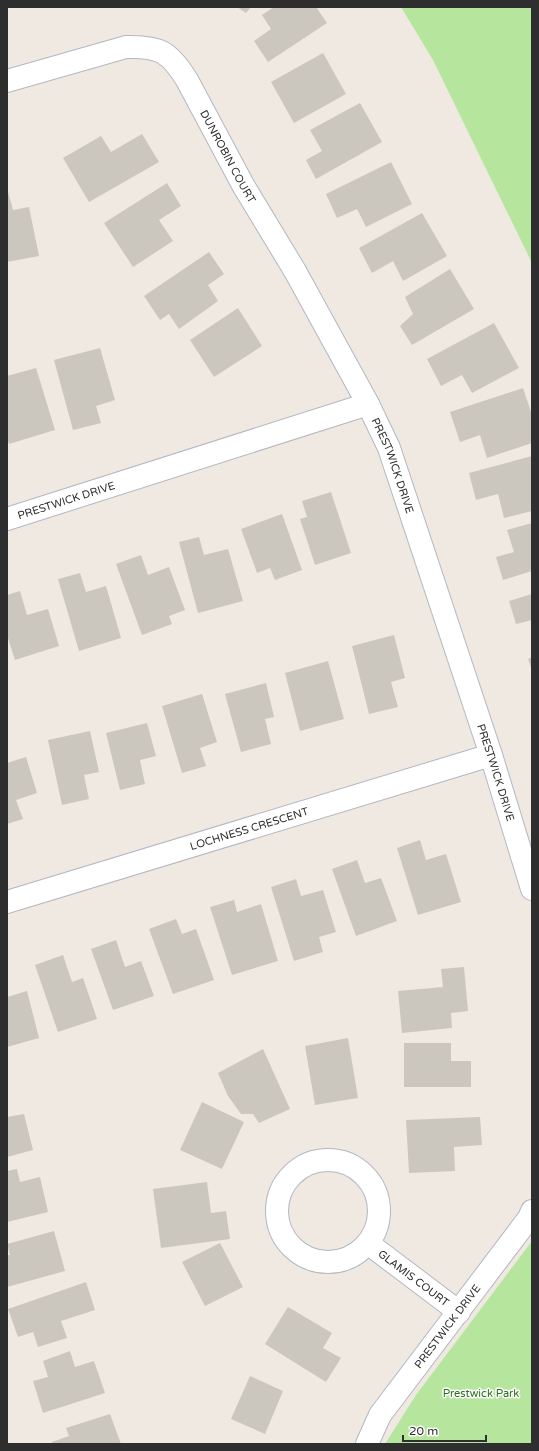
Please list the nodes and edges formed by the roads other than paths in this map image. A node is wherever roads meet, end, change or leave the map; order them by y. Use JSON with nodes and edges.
{"nodes":[{"id":1,"x":7,"y":81,"type":"edge"},
{"id":2,"x":368,"y":404,"type":"junction"},
{"id":3,"x":7,"y":519,"type":"edge"},
{"id":4,"x":491,"y":755,"type":"junction"},
{"id":5,"x":532,"y":889,"type":"edge"},
{"id":6,"x":7,"y":902,"type":"edge"},
{"id":7,"x":532,"y":1211,"type":"edge"},
{"id":8,"x":369,"y":1244,"type":"junction"},
{"id":9,"x":459,"y":1312,"type":"junction"},
{"id":10,"x":367,"y":1444,"type":"edge"}],
"edges":[{"from":1,"to":2,"type":"street","name":"DUNROBIN COURT"},
{"from":2,"to":3,"type":"street","name":"PRESTWICK DRIVE"},
{"from":2,"to":4,"type":"street","name":"PRESTWICK DRIVE"},
{"from":4,"to":5,"type":"street","name":"PRESTWICK DRIVE"},
{"from":4,"to":6,"type":"street","name":"LOCHNESS CRESCENT"},
{"from":7,"to":9,"type":"street","name":"PRESTWICK DRIVE"},
{"from":8,"to":8,"type":"street","name":"GLAMIS COURT"},
{"from":8,"to":9,"type":"street","name":"GLAMIS COURT"},
{"from":9,"to":10,"type":"street","name":"PRESTWICK DRIVE"}]}
